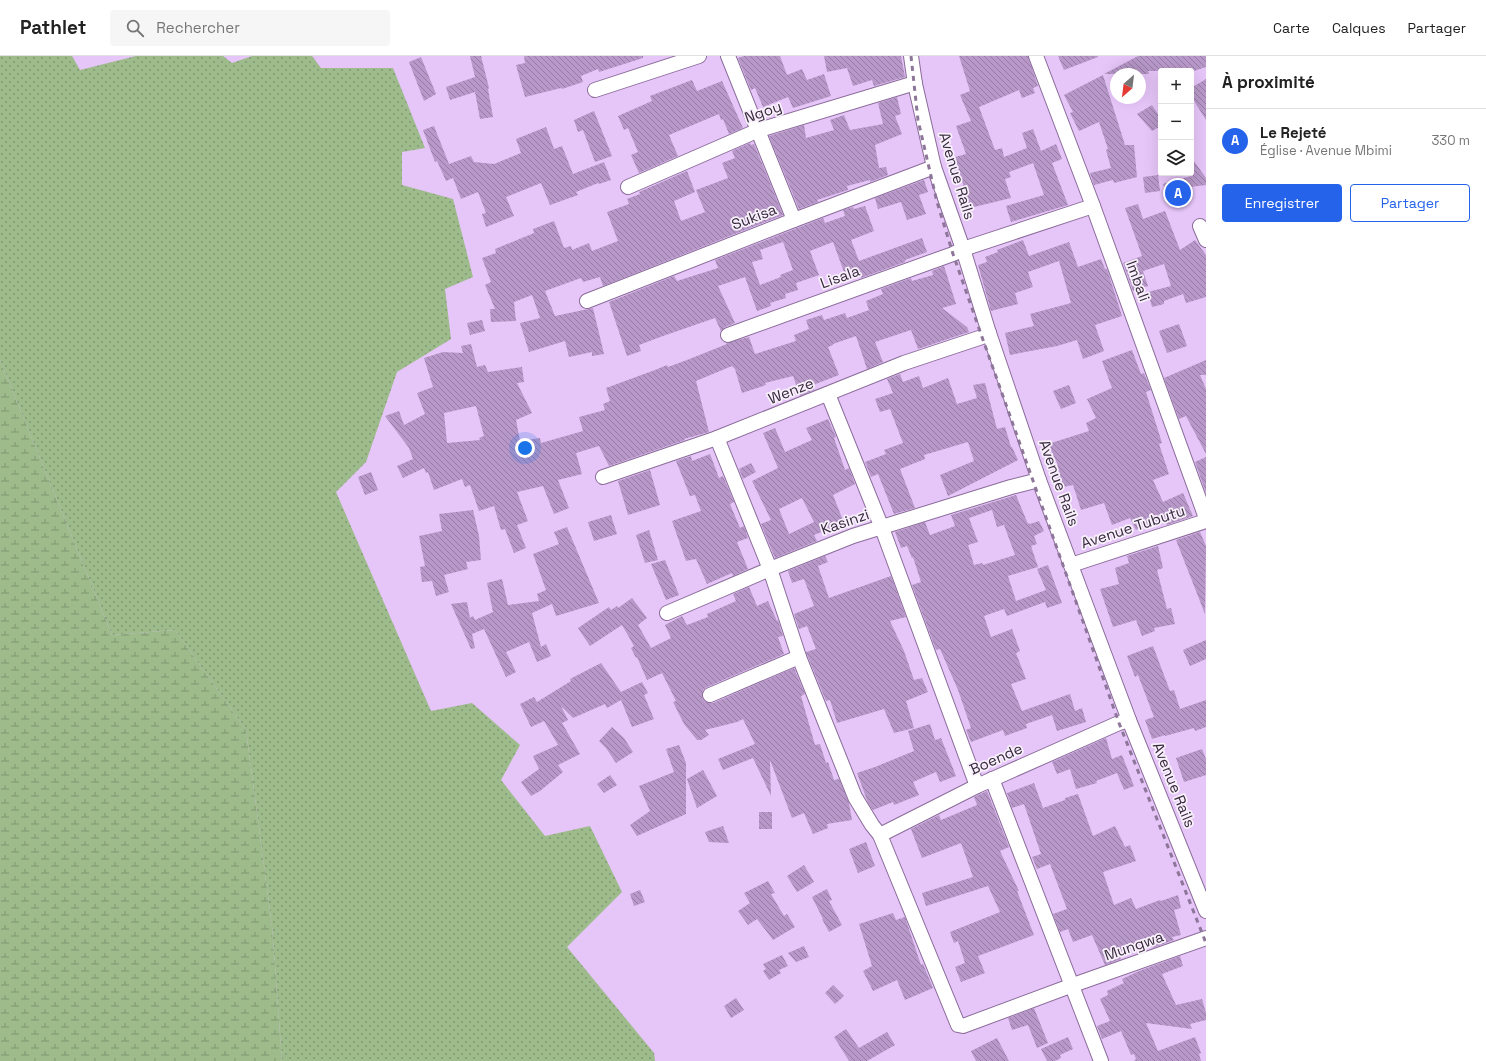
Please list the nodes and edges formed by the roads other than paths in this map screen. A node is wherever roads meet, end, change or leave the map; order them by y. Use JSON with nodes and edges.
{"nodes":[{"id":1,"x":699,"y":56,"type":"edge"},
{"id":2,"x":728,"y":56,"type":"edge"},
{"id":3,"x":911,"y":56,"type":"edge"},
{"id":4,"x":1036,"y":56,"type":"edge"},
{"id":5,"x":915,"y":83,"type":"junction"},
{"id":6,"x":595,"y":90,"type":"dead end"},
{"id":7,"x":759,"y":130,"type":"junction"},
{"id":8,"x":934,"y":167,"type":"junction"},
{"id":9,"x":628,"y":187,"type":"dead end"},
{"id":10,"x":1093,"y":206,"type":"junction"},
{"id":11,"x":794,"y":220,"type":"junction"},
{"id":12,"x":1200,"y":226,"type":"dead end"},
{"id":13,"x":1206,"y":240,"type":"edge"},
{"id":14,"x":962,"y":249,"type":"junction"},
{"id":15,"x":587,"y":301,"type":"dead end"},
{"id":16,"x":989,"y":333,"type":"junction"},
{"id":17,"x":728,"y":335,"type":"dead end"},
{"id":18,"x":828,"y":394,"type":"junction"},
{"id":19,"x":717,"y":438,"type":"junction"},
{"id":20,"x":603,"y":477,"type":"dead end"},
{"id":21,"x":1040,"y":480,"type":"junction"},
{"id":22,"x":1206,"y":519,"type":"edge"},
{"id":23,"x":882,"y":528,"type":"junction"},
{"id":24,"x":1071,"y":565,"type":"junction"},
{"id":25,"x":770,"y":569,"type":"junction"},
{"id":26,"x":667,"y":613,"type":"dead end"},
{"id":27,"x":799,"y":657,"type":"junction"},
{"id":28,"x":710,"y":695,"type":"dead end"},
{"id":29,"x":1129,"y":720,"type":"junction"},
{"id":30,"x":992,"y":779,"type":"junction"},
{"id":31,"x":977,"y":786,"type":"junction"},
{"id":32,"x":880,"y":835,"type":"junction"},
{"id":33,"x":1206,"y":911,"type":"edge"},
{"id":34,"x":1206,"y":938,"type":"edge"},
{"id":35,"x":1073,"y":985,"type":"junction"},
{"id":36,"x":1101,"y":1061,"type":"edge"}],
"edges":[{"from":1,"to":6,"type":"street"},
{"from":2,"to":7,"type":"street"},
{"from":3,"to":5,"type":"street","name":"Avenue Rails"},
{"from":4,"to":10,"type":"street","name":"Imbali"},
{"from":5,"to":7,"type":"street","name":"Ngoy"},
{"from":5,"to":8,"type":"street","name":"Avenue Rails"},
{"from":7,"to":9,"type":"street","name":"Ngoy"},
{"from":7,"to":11,"type":"street"},
{"from":8,"to":11,"type":"street","name":"Sukisa"},
{"from":8,"to":14,"type":"street","name":"Avenue Rails"},
{"from":10,"to":14,"type":"street","name":"Lisala"},
{"from":10,"to":22,"type":"street","name":"Imbali"},
{"from":11,"to":15,"type":"street","name":"Sukisa"},
{"from":12,"to":13,"type":"street"},
{"from":14,"to":16,"type":"street","name":"Avenue Rails"},
{"from":14,"to":17,"type":"street","name":"Lisala"},
{"from":16,"to":18,"type":"street","name":"Wenze"},
{"from":16,"to":21,"type":"street","name":"Avenue Rails"},
{"from":18,"to":19,"type":"street","name":"Wenze"},
{"from":18,"to":23,"type":"street"},
{"from":19,"to":20,"type":"street","name":"Wenze"},
{"from":19,"to":25,"type":"street"},
{"from":21,"to":23,"type":"street","name":"Kasinzi"},
{"from":21,"to":24,"type":"street","name":"Avenue Rails"},
{"from":22,"to":24,"type":"street","name":"Avenue Tubutu"},
{"from":23,"to":25,"type":"street","name":"Kasinzi"},
{"from":23,"to":31,"type":"street"},
{"from":24,"to":29,"type":"street","name":"Avenue Rails"},
{"from":25,"to":26,"type":"street","name":"Kasinzi"},
{"from":25,"to":27,"type":"street"},
{"from":27,"to":28,"type":"street"},
{"from":27,"to":32,"type":"street"},
{"from":29,"to":30,"type":"street","name":"Boende"},
{"from":29,"to":33,"type":"street","name":"Avenue Rails"},
{"from":30,"to":31,"type":"street","name":"Boende"},
{"from":30,"to":35,"type":"street"},
{"from":31,"to":32,"type":"street","name":"Boende"},
{"from":32,"to":35,"type":"street","name":"Mungwa"},
{"from":34,"to":35,"type":"street","name":"Mungwa"},
{"from":35,"to":36,"type":"street"}]}
